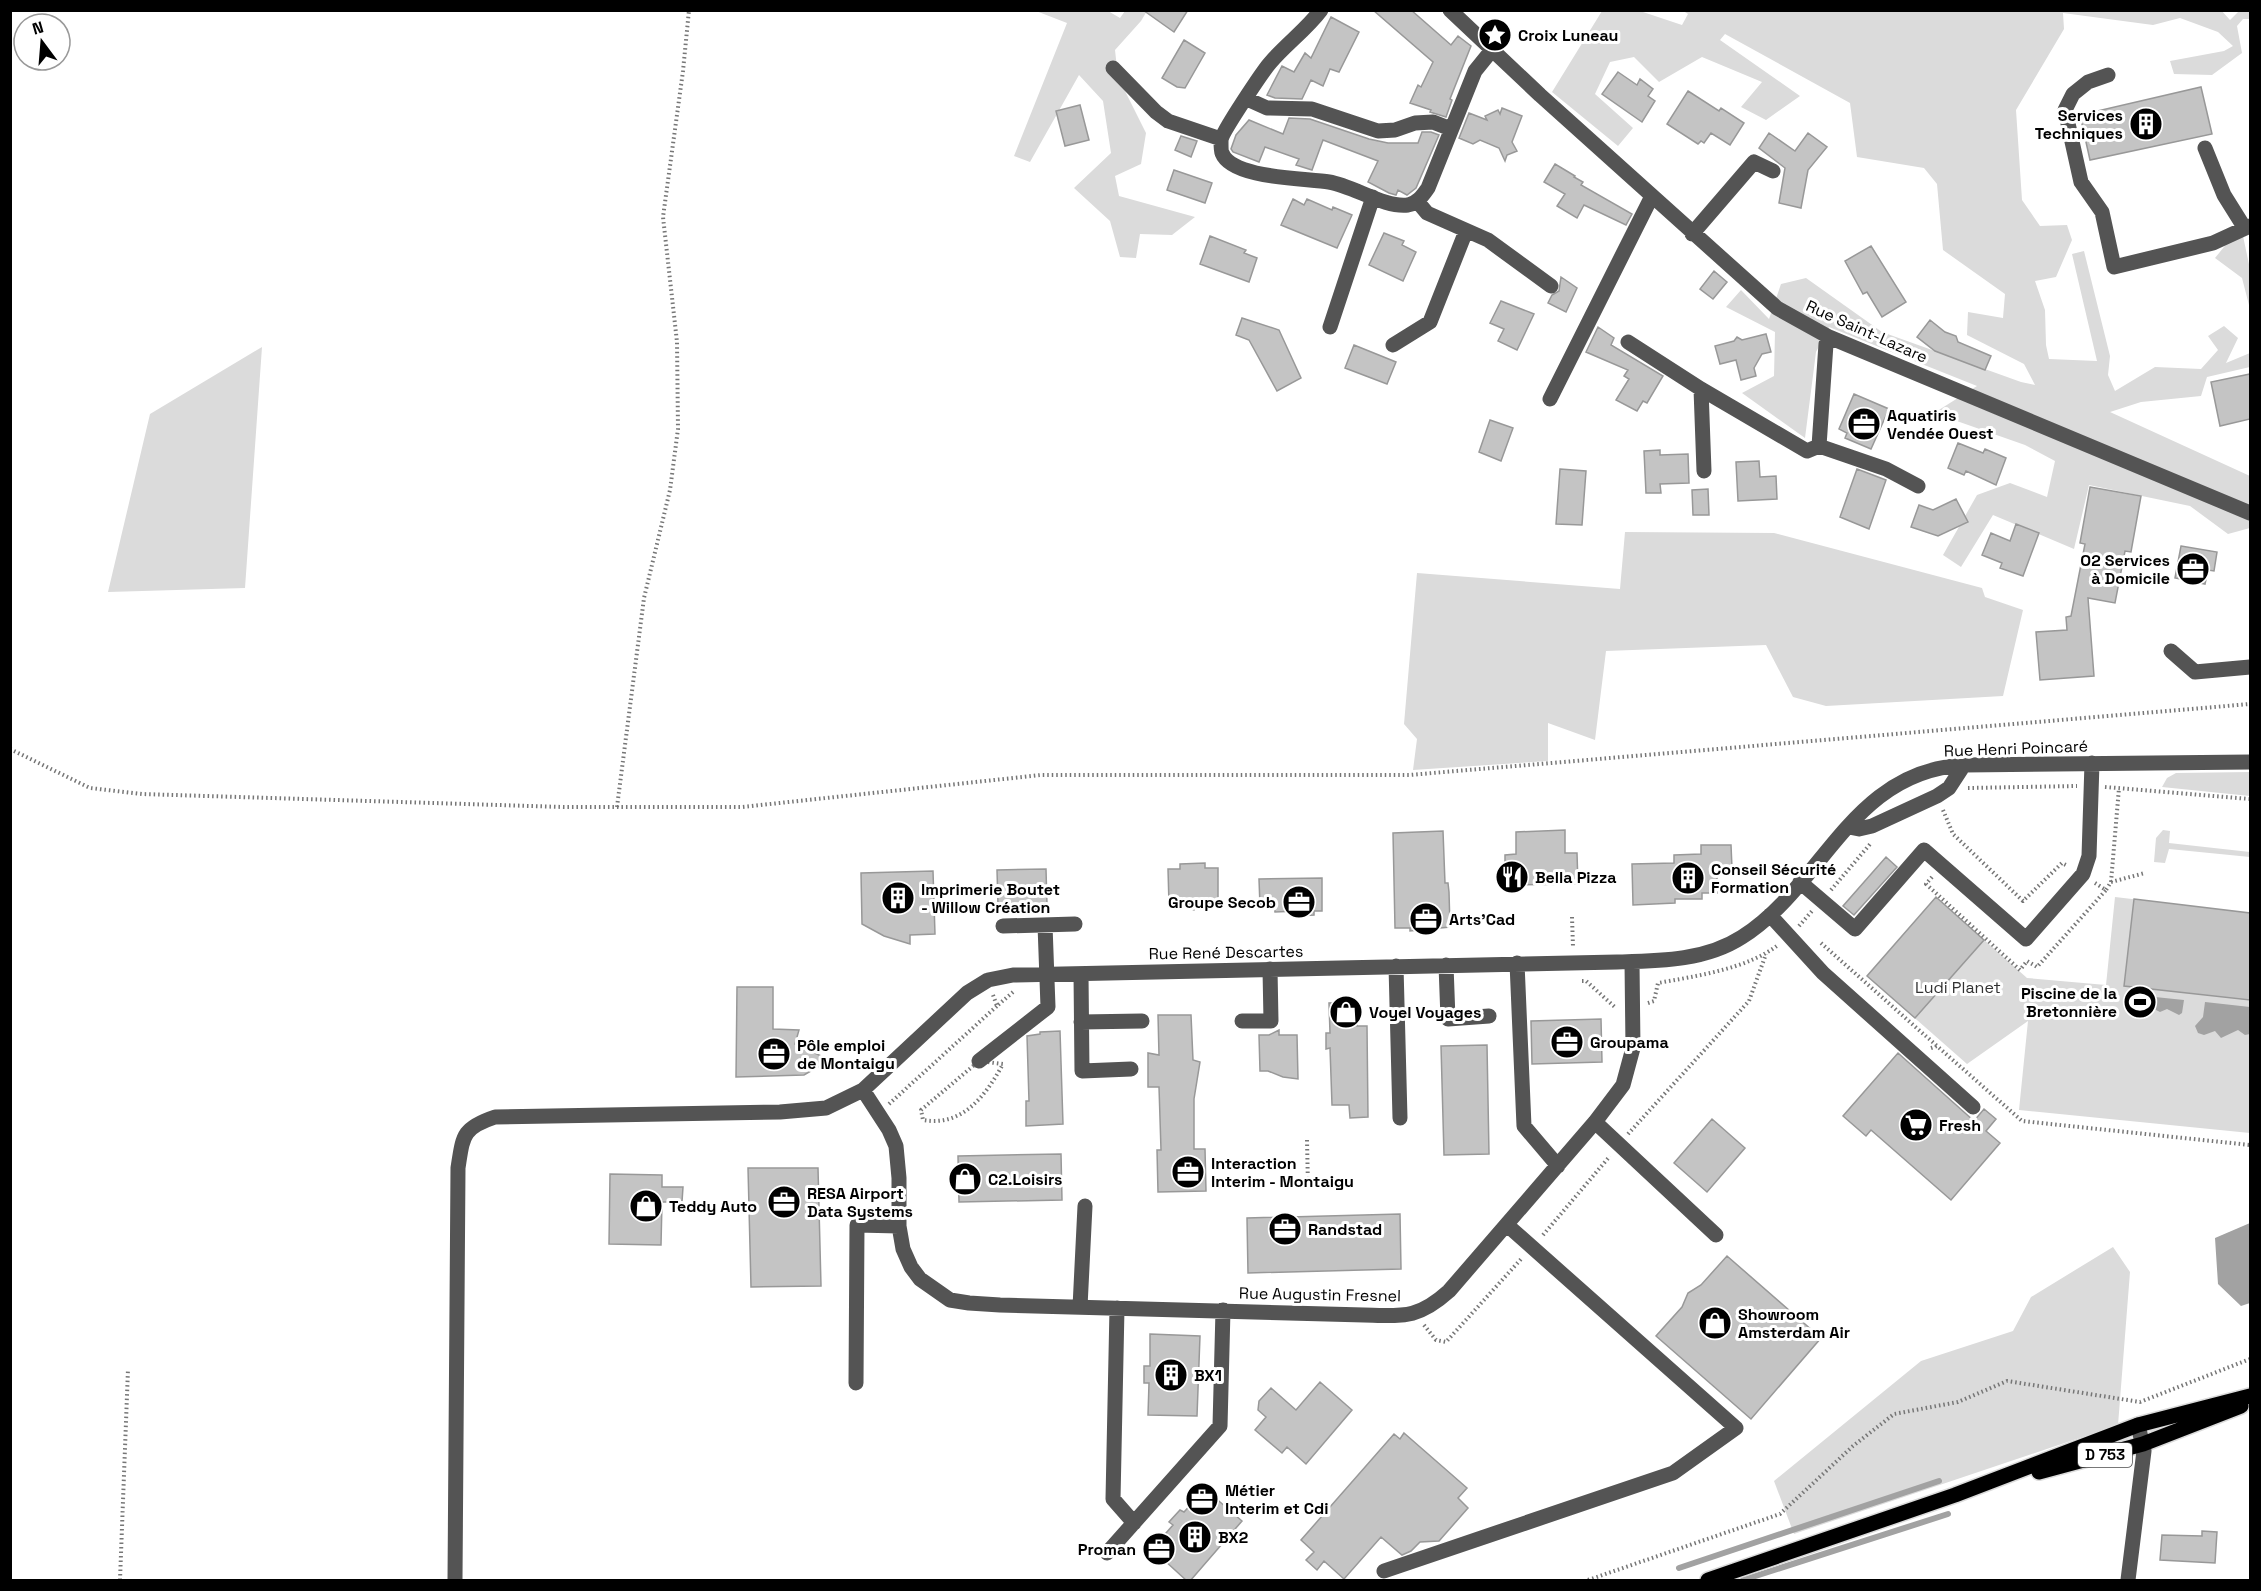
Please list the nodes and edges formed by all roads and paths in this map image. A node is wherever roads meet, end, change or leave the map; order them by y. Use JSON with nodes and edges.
{"nodes":[{"id":1,"x":689,"y":10,"type":"edge"},
{"id":2,"x":1321,"y":10,"type":"edge"},
{"id":3,"x":1450,"y":10,"type":"edge"},
{"id":4,"x":1492,"y":50,"type":"junction"},
{"id":5,"x":1113,"y":68,"type":"dead end"},
{"id":6,"x":2108,"y":75,"type":"dead end"},
{"id":7,"x":1247,"y":99,"type":"junction"},
{"id":8,"x":1451,"y":129,"type":"junction"},
{"id":9,"x":1221,"y":139,"type":"junction"},
{"id":10,"x":2205,"y":148,"type":"dead end"},
{"id":11,"x":1773,"y":171,"type":"dead end"},
{"id":12,"x":1652,"y":196,"type":"junction"},
{"id":13,"x":1373,"y":197,"type":"junction"},
{"id":14,"x":1417,"y":201,"type":"junction"},
{"id":15,"x":2247,"y":226,"type":"edge"},
{"id":16,"x":1466,"y":231,"type":"junction"},
{"id":17,"x":1692,"y":234,"type":"junction"},
{"id":18,"x":1551,"y":286,"type":"dead end"},
{"id":19,"x":1330,"y":327,"type":"dead end"},
{"id":20,"x":1829,"y":337,"type":"junction"},
{"id":21,"x":1628,"y":342,"type":"dead end"},
{"id":22,"x":1394,"y":345,"type":"dead end"},
{"id":23,"x":1701,"y":389,"type":"junction"},
{"id":24,"x":1550,"y":399,"type":"dead end"},
{"id":25,"x":1818,"y":446,"type":"junction"},
{"id":26,"x":1704,"y":471,"type":"dead end"},
{"id":27,"x":1918,"y":486,"type":"dead end"},
{"id":28,"x":2250,"y":513,"type":"edge"},
{"id":29,"x":2171,"y":651,"type":"dead end"},
{"id":30,"x":2250,"y":667,"type":"edge"},
{"id":31,"x":2250,"y":704,"type":"edge"},
{"id":32,"x":10,"y":749,"type":"edge"},
{"id":33,"x":2250,"y":762,"type":"edge"},
{"id":34,"x":2092,"y":763,"type":"junction"},
{"id":35,"x":1964,"y":765,"type":"junction"},
{"id":36,"x":2091,"y":786,"type":"junction"},
{"id":37,"x":2119,"y":788,"type":"junction"},
{"id":38,"x":1959,"y":793,"type":"dead end"},
{"id":39,"x":2250,"y":799,"type":"edge"},
{"id":40,"x":1941,"y":804,"type":"dead end"},
{"id":41,"x":617,"y":807,"type":"junction"},
{"id":42,"x":1849,"y":827,"type":"junction"},
{"id":43,"x":1875,"y":839,"type":"dead end"},
{"id":44,"x":2145,"y":873,"type":"dead end"},
{"id":45,"x":2083,"y":874,"type":"junction"},
{"id":46,"x":1800,"y":882,"type":"junction"},
{"id":47,"x":2111,"y":882,"type":"junction"},
{"id":48,"x":1821,"y":900,"type":"junction"},
{"id":49,"x":1770,"y":915,"type":"junction"},
{"id":50,"x":1572,"y":917,"type":"dead end"},
{"id":51,"x":1045,"y":924,"type":"junction"},
{"id":52,"x":1075,"y":924,"type":"dead end"},
{"id":53,"x":1003,"y":926,"type":"dead end"},
{"id":54,"x":1789,"y":936,"type":"junction"},
{"id":55,"x":1818,"y":940,"type":"dead end"},
{"id":56,"x":1767,"y":954,"type":"junction"},
{"id":57,"x":1632,"y":962,"type":"junction"},
{"id":58,"x":1517,"y":963,"type":"junction"},
{"id":59,"x":1574,"y":963,"type":"junction"},
{"id":60,"x":1446,"y":965,"type":"junction"},
{"id":61,"x":1396,"y":966,"type":"junction"},
{"id":62,"x":1270,"y":969,"type":"junction"},
{"id":63,"x":1081,"y":974,"type":"junction"},
{"id":64,"x":1047,"y":975,"type":"junction"},
{"id":65,"x":997,"y":1006,"type":"dead end"},
{"id":66,"x":1633,"y":1008,"type":"junction"},
{"id":67,"x":1489,"y":1016,"type":"dead end"},
{"id":68,"x":1142,"y":1021,"type":"dead end"},
{"id":69,"x":1242,"y":1021,"type":"dead end"},
{"id":70,"x":1081,"y":1022,"type":"junction"},
{"id":71,"x":1937,"y":1046,"type":"junction"},
{"id":72,"x":1911,"y":1052,"type":"junction"},
{"id":73,"x":979,"y":1060,"type":"junction"},
{"id":74,"x":1131,"y":1069,"type":"dead end"},
{"id":75,"x":863,"y":1090,"type":"junction"},
{"id":76,"x":1973,"y":1107,"type":"dead end"},
{"id":77,"x":878,"y":1114,"type":"junction"},
{"id":78,"x":1400,"y":1118,"type":"dead end"},
{"id":79,"x":1595,"y":1122,"type":"junction"},
{"id":80,"x":1307,"y":1140,"type":"dead end"},
{"id":81,"x":1619,"y":1144,"type":"junction"},
{"id":82,"x":2250,"y":1145,"type":"edge"},
{"id":83,"x":1558,"y":1166,"type":"junction"},
{"id":84,"x":1308,"y":1188,"type":"dead end"},
{"id":85,"x":1085,"y":1206,"type":"dead end"},
{"id":86,"x":1507,"y":1225,"type":"junction"},
{"id":87,"x":899,"y":1226,"type":"junction"},
{"id":88,"x":1716,"y":1235,"type":"dead end"},
{"id":89,"x":1532,"y":1247,"type":"junction"},
{"id":90,"x":1080,"y":1307,"type":"junction"},
{"id":91,"x":1117,"y":1308,"type":"junction"},
{"id":92,"x":1223,"y":1310,"type":"junction"},
{"id":93,"x":1415,"y":1314,"type":"junction"},
{"id":94,"x":2250,"y":1359,"type":"edge"},
{"id":95,"x":128,"y":1368,"type":"dead end"},
{"id":96,"x":856,"y":1383,"type":"dead end"},
{"id":97,"x":2250,"y":1396,"type":"edge"},
{"id":98,"x":2250,"y":1402,"type":"edge"},
{"id":99,"x":2138,"y":1425,"type":"junction"},
{"id":100,"x":2143,"y":1444,"type":"junction"},
{"id":101,"x":1955,"y":1495,"type":"junction"},
{"id":102,"x":1134,"y":1523,"type":"junction"},
{"id":103,"x":1107,"y":1554,"type":"dead end"},
{"id":104,"x":1384,"y":1571,"type":"dead end"},
{"id":105,"x":120,"y":1581,"type":"edge"},
{"id":106,"x":455,"y":1581,"type":"edge"},
{"id":107,"x":1588,"y":1581,"type":"edge"},
{"id":108,"x":1708,"y":1581,"type":"edge"},
{"id":109,"x":2128,"y":1581,"type":"edge"}],
"edges":[{"from":1,"to":41,"type":"path"},
{"from":2,"to":7,"type":"street"},
{"from":3,"to":4,"type":"street","name":"Rue Saint-Lazare"},
{"from":4,"to":8,"type":"street"},
{"from":4,"to":12,"type":"street","name":"Rue Saint-Lazare"},
{"from":5,"to":9,"type":"street"},
{"from":6,"to":15,"type":"street"},
{"from":7,"to":8,"type":"street"},
{"from":7,"to":9,"type":"street"},
{"from":8,"to":14,"type":"street"},
{"from":9,"to":13,"type":"street"},
{"from":10,"to":15,"type":"street"},
{"from":11,"to":17,"type":"street"},
{"from":12,"to":17,"type":"street","name":"Rue Saint-Lazare"},
{"from":12,"to":24,"type":"street"},
{"from":13,"to":14,"type":"street"},
{"from":13,"to":19,"type":"street"},
{"from":14,"to":16,"type":"street"},
{"from":16,"to":18,"type":"street"},
{"from":16,"to":22,"type":"street"},
{"from":17,"to":20,"type":"street","name":"Rue Saint-Lazare"},
{"from":20,"to":25,"type":"street"},
{"from":20,"to":28,"type":"street","name":"Rue Saint-Lazare"},
{"from":21,"to":23,"type":"street"},
{"from":23,"to":25,"type":"street"},
{"from":23,"to":26,"type":"street"},
{"from":25,"to":27,"type":"street"},
{"from":29,"to":30,"type":"street"},
{"from":31,"to":41,"type":"path"},
{"from":32,"to":41,"type":"path"},
{"from":33,"to":34,"type":"street","name":"Rue Henri Poincaré"},
{"from":34,"to":35,"type":"street","name":"Rue Henri Poincaré"},
{"from":34,"to":36,"type":"street"},
{"from":35,"to":42,"type":"street","name":"Rue Henri Poincaré"},
{"from":35,"to":42,"type":"street"},
{"from":36,"to":37,"type":"path"},
{"from":36,"to":38,"type":"path"},
{"from":36,"to":45,"type":"street"},
{"from":37,"to":39,"type":"path"},
{"from":37,"to":47,"type":"path"},
{"from":40,"to":45,"type":"path"},
{"from":42,"to":46,"type":"street","name":"Rue Henri Poincaré"},
{"from":43,"to":48,"type":"path"},
{"from":44,"to":47,"type":"path"},
{"from":45,"to":47,"type":"path"},
{"from":45,"to":48,"type":"street"},
{"from":46,"to":48,"type":"street"},
{"from":46,"to":49,"type":"street","name":"Rue Henri Poincaré"},
{"from":48,"to":54,"type":"path"},
{"from":49,"to":54,"type":"street"},
{"from":49,"to":57,"type":"street"},
{"from":50,"to":59,"type":"path"},
{"from":51,"to":52,"type":"street"},
{"from":51,"to":53,"type":"street"},
{"from":51,"to":64,"type":"street"},
{"from":54,"to":56,"type":"path"},
{"from":54,"to":72,"type":"street"},
{"from":55,"to":71,"type":"path"},
{"from":56,"to":66,"type":"path"},
{"from":56,"to":81,"type":"path"},
{"from":57,"to":59,"type":"street","name":"Rue René Descartes"},
{"from":57,"to":66,"type":"street","name":"Rue Augustin Fresnel"},
{"from":58,"to":59,"type":"street","name":"Rue René Descartes"},
{"from":58,"to":60,"type":"street","name":"Rue René Descartes"},
{"from":58,"to":83,"type":"street"},
{"from":59,"to":66,"type":"path"},
{"from":60,"to":61,"type":"street","name":"Rue René Descartes"},
{"from":60,"to":67,"type":"street"},
{"from":61,"to":62,"type":"street","name":"Rue René Descartes"},
{"from":61,"to":78,"type":"street"},
{"from":62,"to":63,"type":"street","name":"Rue René Descartes"},
{"from":62,"to":69,"type":"street"},
{"from":63,"to":64,"type":"street","name":"Rue René Descartes"},
{"from":63,"to":70,"type":"street"},
{"from":64,"to":73,"type":"street"},
{"from":64,"to":75,"type":"street","name":"Rue René Descartes"},
{"from":65,"to":77,"type":"path"},
{"from":66,"to":79,"type":"street","name":"Rue Augustin Fresnel"},
{"from":68,"to":70,"type":"street"},
{"from":70,"to":74,"type":"street"},
{"from":71,"to":72,"type":"path"},
{"from":71,"to":82,"type":"path"},
{"from":72,"to":76,"type":"street"},
{"from":73,"to":73,"type":"path"},
{"from":75,"to":77,"type":"street","name":"Rue Augustin Fresnel"},
{"from":75,"to":106,"type":"street","name":"Rue René Descartes"},
{"from":77,"to":87,"type":"street","name":"Rue Augustin Fresnel"},
{"from":79,"to":81,"type":"street"},
{"from":79,"to":83,"type":"street","name":"Rue Augustin Fresnel"},
{"from":80,"to":84,"type":"path"},
{"from":81,"to":88,"type":"street"},
{"from":81,"to":89,"type":"path"},
{"from":83,"to":86,"type":"street","name":"Rue Augustin Fresnel"},
{"from":85,"to":90,"type":"street"},
{"from":86,"to":89,"type":"street"},
{"from":86,"to":93,"type":"street","name":"Rue Augustin Fresnel"},
{"from":87,"to":90,"type":"street","name":"Rue Augustin Fresnel"},
{"from":87,"to":96,"type":"street"},
{"from":89,"to":93,"type":"path"},
{"from":89,"to":104,"type":"street"},
{"from":90,"to":91,"type":"street","name":"Rue Augustin Fresnel"},
{"from":91,"to":92,"type":"street","name":"Rue Augustin Fresnel"},
{"from":91,"to":102,"type":"street"},
{"from":92,"to":93,"type":"street","name":"Rue Augustin Fresnel"},
{"from":92,"to":102,"type":"street"},
{"from":94,"to":107,"type":"path"},
{"from":95,"to":105,"type":"path"},
{"from":97,"to":99,"type":"main road","number":"D 753"},
{"from":98,"to":100,"type":"main road","number":"D 753"},
{"from":99,"to":100,"type":"street"},
{"from":99,"to":101,"type":"main road","number":"D 753"},
{"from":100,"to":101,"type":"main road","number":"D 753"},
{"from":100,"to":109,"type":"street"},
{"from":101,"to":108,"type":"main road","number":"D 753"},
{"from":102,"to":103,"type":"street"}]}
